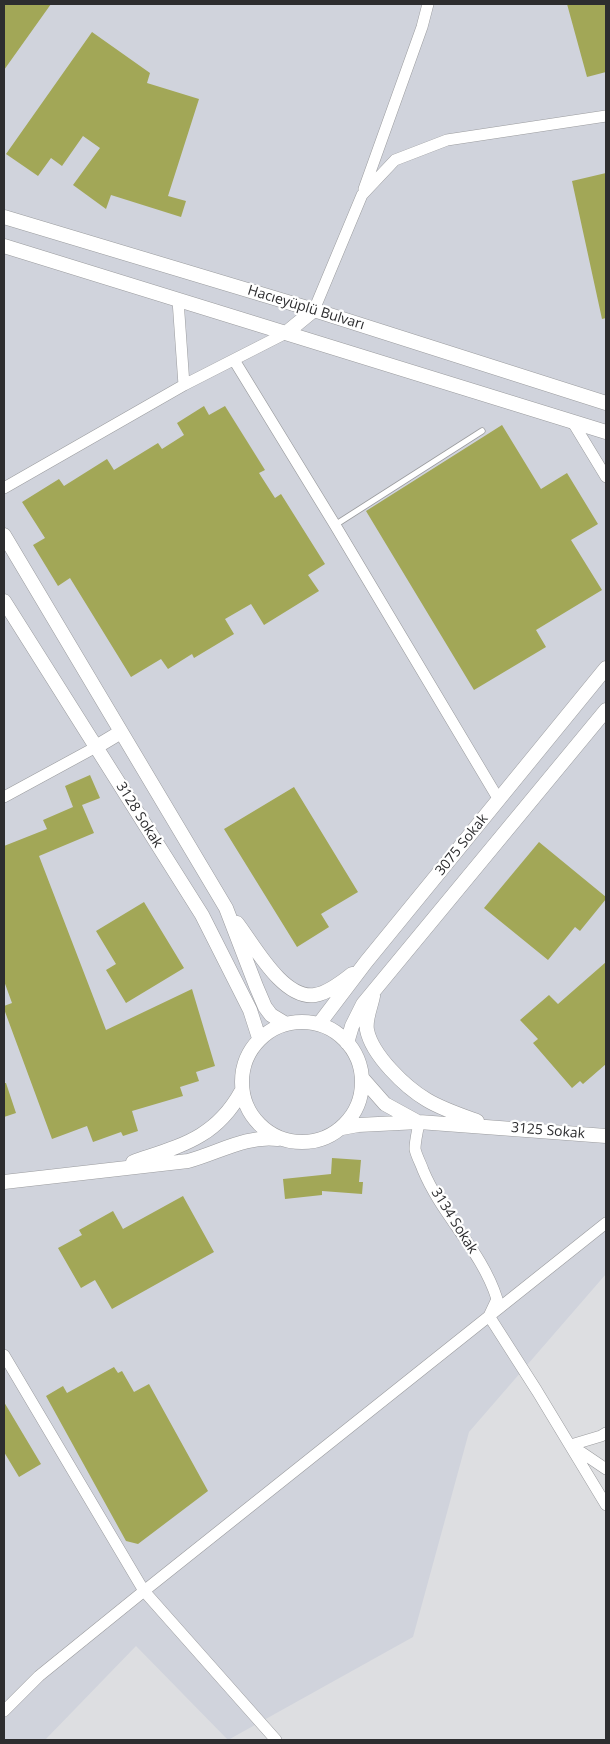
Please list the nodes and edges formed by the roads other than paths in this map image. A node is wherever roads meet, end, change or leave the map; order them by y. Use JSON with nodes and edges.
{"nodes":[{"id":1,"x":428,"y":4,"type":"edge"},
{"id":2,"x":606,"y":116,"type":"edge"},
{"id":3,"x":362,"y":195,"type":"junction"},
{"id":4,"x":4,"y":217,"type":"edge"},
{"id":5,"x":4,"y":246,"type":"edge"},
{"id":6,"x":178,"y":300,"type":"junction"},
{"id":7,"x":314,"y":310,"type":"junction"},
{"id":8,"x":286,"y":333,"type":"junction"},
{"id":9,"x":234,"y":360,"type":"junction"},
{"id":10,"x":184,"y":385,"type":"junction"},
{"id":11,"x":606,"y":403,"type":"edge"},
{"id":12,"x":572,"y":421,"type":"junction"},
{"id":13,"x":482,"y":432,"type":"dead end"},
{"id":14,"x":606,"y":432,"type":"edge"},
{"id":15,"x":606,"y":477,"type":"edge"},
{"id":16,"x":4,"y":488,"type":"edge"},
{"id":17,"x":335,"y":525,"type":"junction"},
{"id":18,"x":4,"y":536,"type":"edge"},
{"id":19,"x":4,"y":601,"type":"edge"},
{"id":20,"x":606,"y":668,"type":"edge"},
{"id":21,"x":606,"y":710,"type":"edge"},
{"id":22,"x":121,"y":732,"type":"junction"},
{"id":23,"x":96,"y":747,"type":"junction"},
{"id":24,"x":4,"y":797,"type":"edge"},
{"id":25,"x":499,"y":800,"type":"junction"},
{"id":26,"x":226,"y":908,"type":"junction"},
{"id":27,"x":366,"y":962,"type":"junction"},
{"id":28,"x":375,"y":991,"type":"junction"},
{"id":29,"x":286,"y":1024,"type":"junction"},
{"id":30,"x":319,"y":1024,"type":"junction"},
{"id":31,"x":259,"y":1038,"type":"junction"},
{"id":32,"x":347,"y":1043,"type":"junction"},
{"id":33,"x":363,"y":1079,"type":"junction"},
{"id":34,"x":241,"y":1092,"type":"junction"},
{"id":35,"x":419,"y":1122,"type":"junction"},
{"id":36,"x":489,"y":1126,"type":"junction"},
{"id":37,"x":342,"y":1128,"type":"junction"},
{"id":38,"x":606,"y":1136,"type":"edge"},
{"id":39,"x":285,"y":1140,"type":"junction"},
{"id":40,"x":115,"y":1169,"type":"junction"},
{"id":41,"x":4,"y":1182,"type":"edge"},
{"id":42,"x":606,"y":1223,"type":"edge"},
{"id":43,"x":489,"y":1316,"type":"junction"},
{"id":44,"x":4,"y":1354,"type":"edge"},
{"id":45,"x":606,"y":1433,"type":"edge"},
{"id":46,"x":571,"y":1445,"type":"junction"},
{"id":47,"x":606,"y":1469,"type":"edge"},
{"id":48,"x":606,"y":1504,"type":"edge"},
{"id":49,"x":144,"y":1591,"type":"junction"},
{"id":50,"x":4,"y":1711,"type":"edge"},
{"id":51,"x":276,"y":1740,"type":"edge"}],
"edges":[{"from":1,"to":3,"type":"street"},
{"from":2,"to":3,"type":"street"},
{"from":3,"to":7,"type":"street"},
{"from":4,"to":7,"type":"street","name":"Hacıeyüplü Bulvarı"},
{"from":5,"to":6,"type":"street"},
{"from":6,"to":8,"type":"street"},
{"from":6,"to":10,"type":"street"},
{"from":7,"to":8,"type":"street"},
{"from":7,"to":11,"type":"street","name":"Hacıeyüplü Bulvarı"},
{"from":8,"to":9,"type":"street"},
{"from":8,"to":12,"type":"street"},
{"from":9,"to":10,"type":"street"},
{"from":9,"to":17,"type":"street"},
{"from":10,"to":16,"type":"street"},
{"from":12,"to":14,"type":"street"},
{"from":12,"to":15,"type":"street"},
{"from":13,"to":17,"type":"lane"},
{"from":17,"to":25,"type":"street"},
{"from":18,"to":22,"type":"street","name":"3128 Sokak"},
{"from":19,"to":23,"type":"street","name":"3128 Sokak"},
{"from":20,"to":25,"type":"street","name":"3075 Sokak"},
{"from":21,"to":28,"type":"street","name":"3075 Sokak"},
{"from":22,"to":23,"type":"street"},
{"from":22,"to":26,"type":"street","name":"3128 Sokak"},
{"from":23,"to":24,"type":"street"},
{"from":23,"to":31,"type":"street","name":"3128 Sokak"},
{"from":25,"to":27,"type":"street","name":"3075 Sokak"},
{"from":26,"to":27,"type":"street","name":"3128 Sokak"},
{"from":26,"to":29,"type":"street","name":"3128 Sokak"},
{"from":27,"to":30,"type":"street","name":"3075 Sokak"},
{"from":28,"to":32,"type":"street","name":"3075 Sokak"},
{"from":28,"to":36,"type":"street","name":"3125 Sokak"},
{"from":29,"to":30,"type":"street"},
{"from":29,"to":31,"type":"street"},
{"from":30,"to":32,"type":"street"},
{"from":31,"to":34,"type":"street"},
{"from":32,"to":33,"type":"street"},
{"from":33,"to":35,"type":"street","name":"3125 Sokak"},
{"from":33,"to":37,"type":"street"},
{"from":34,"to":39,"type":"street"},
{"from":34,"to":40,"type":"street"},
{"from":35,"to":36,"type":"street","name":"3125 Sokak"},
{"from":35,"to":37,"type":"street","name":"3125 Sokak"},
{"from":35,"to":43,"type":"street","name":"3134 Sokak"},
{"from":36,"to":38,"type":"street","name":"3125 Sokak"},
{"from":37,"to":39,"type":"street"},
{"from":39,"to":40,"type":"street"},
{"from":40,"to":41,"type":"street"},
{"from":42,"to":43,"type":"street"},
{"from":43,"to":46,"type":"street"},
{"from":43,"to":49,"type":"street"},
{"from":44,"to":49,"type":"street"},
{"from":45,"to":46,"type":"street"},
{"from":46,"to":47,"type":"street"},
{"from":46,"to":48,"type":"street"},
{"from":49,"to":50,"type":"street"},
{"from":49,"to":51,"type":"street"}]}
